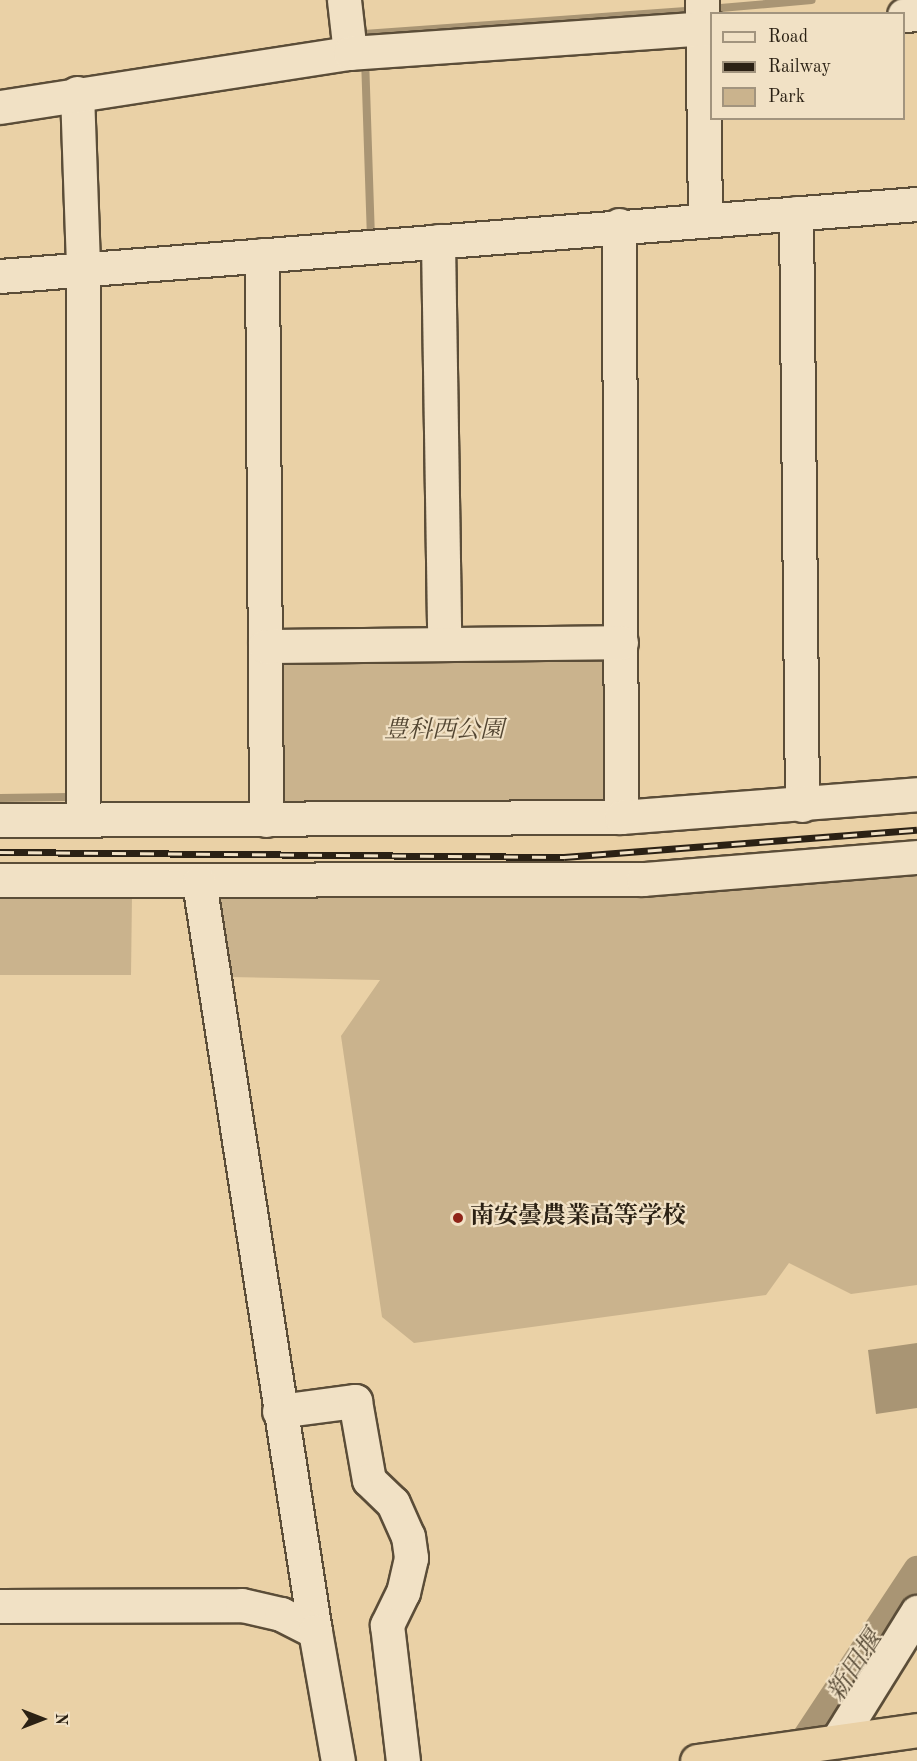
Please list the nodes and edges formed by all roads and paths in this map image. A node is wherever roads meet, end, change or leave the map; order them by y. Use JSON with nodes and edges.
{"nodes":[{"id":1,"x":344,"y":0,"type":"edge"},
{"id":2,"x":705,"y":19,"type":"edge"},
{"id":3,"x":350,"y":53,"type":"junction"},
{"id":4,"x":77,"y":93,"type":"junction"},
{"id":5,"x":0,"y":107,"type":"edge"},
{"id":6,"x":917,"y":204,"type":"edge"},
{"id":7,"x":796,"y":213,"type":"junction"},
{"id":8,"x":705,"y":220,"type":"junction"},
{"id":9,"x":619,"y":225,"type":"junction"},
{"id":10,"x":438,"y":241,"type":"junction"},
{"id":11,"x":262,"y":255,"type":"junction"},
{"id":12,"x":83,"y":268,"type":"junction"},
{"id":13,"x":0,"y":276,"type":"edge"},
{"id":14,"x":621,"y":642,"type":"junction"},
{"id":15,"x":444,"y":643,"type":"junction"},
{"id":16,"x":265,"y":646,"type":"junction"},
{"id":17,"x":917,"y":794,"type":"edge"},
{"id":18,"x":802,"y":805,"type":"junction"},
{"id":19,"x":621,"y":817,"type":"junction"},
{"id":20,"x":0,"y":820,"type":"edge"},
{"id":21,"x":83,"y":820,"type":"junction"},
{"id":22,"x":266,"y":820,"type":"junction"},
{"id":23,"x":917,"y":857,"type":"edge"},
{"id":24,"x":0,"y":880,"type":"edge"},
{"id":25,"x":199,"y":882,"type":"junction"},
{"id":26,"x":279,"y":1411,"type":"junction"},
{"id":27,"x":0,"y":1606,"type":"edge"},
{"id":28,"x":917,"y":1612,"type":"edge"},
{"id":29,"x":315,"y":1631,"type":"junction"},
{"id":30,"x":917,"y":1730,"type":"edge"},
{"id":31,"x":813,"y":1744,"type":"junction"},
{"id":32,"x":338,"y":1761,"type":"edge"},
{"id":33,"x":403,"y":1761,"type":"edge"},
{"id":34,"x":697,"y":1761,"type":"edge"}],
"edges":[{"from":1,"to":3,"type":"street"},
{"from":2,"to":3,"type":"street"},
{"from":2,"to":8,"type":"street"},
{"from":3,"to":4,"type":"street"},
{"from":4,"to":5,"type":"street"},
{"from":4,"to":12,"type":"street"},
{"from":6,"to":7,"type":"street"},
{"from":7,"to":8,"type":"street"},
{"from":7,"to":18,"type":"street"},
{"from":8,"to":9,"type":"street"},
{"from":9,"to":10,"type":"street"},
{"from":9,"to":14,"type":"street"},
{"from":10,"to":11,"type":"street"},
{"from":10,"to":15,"type":"street"},
{"from":11,"to":12,"type":"street"},
{"from":11,"to":16,"type":"street"},
{"from":12,"to":13,"type":"street"},
{"from":12,"to":21,"type":"street"},
{"from":14,"to":15,"type":"street"},
{"from":14,"to":19,"type":"street"},
{"from":15,"to":16,"type":"street"},
{"from":16,"to":22,"type":"street"},
{"from":17,"to":18,"type":"street"},
{"from":18,"to":19,"type":"street"},
{"from":19,"to":22,"type":"street"},
{"from":20,"to":21,"type":"street"},
{"from":21,"to":22,"type":"street"},
{"from":23,"to":25,"type":"street"},
{"from":24,"to":25,"type":"street"},
{"from":25,"to":26,"type":"street"},
{"from":26,"to":29,"type":"street"},
{"from":26,"to":33,"type":"street"},
{"from":27,"to":29,"type":"street"},
{"from":28,"to":31,"type":"street"},
{"from":29,"to":32,"type":"street"},
{"from":30,"to":31,"type":"highway"},
{"from":31,"to":34,"type":"highway"}]}
